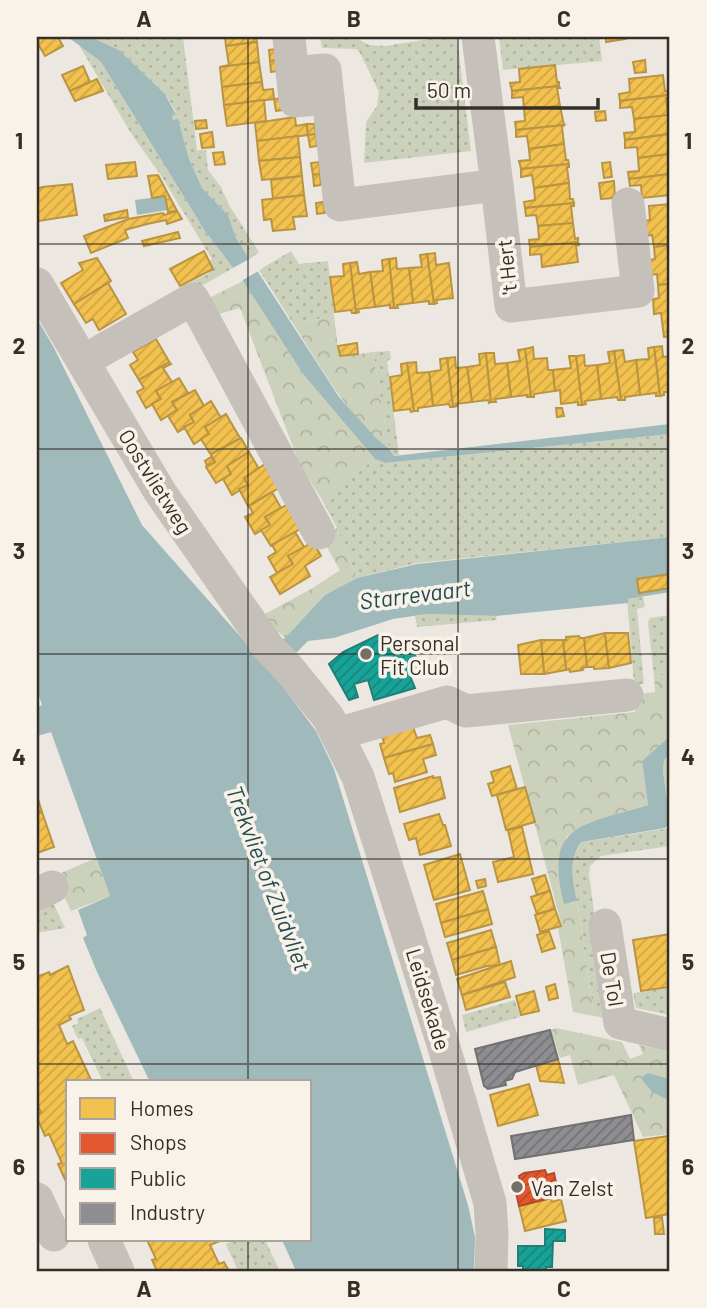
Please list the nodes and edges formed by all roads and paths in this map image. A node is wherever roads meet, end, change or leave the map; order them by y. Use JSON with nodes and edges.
{"nodes":[{"id":1,"x":289,"y":37,"type":"edge"},
{"id":2,"x":478,"y":37,"type":"edge"},
{"id":3,"x":498,"y":185,"type":"junction"},
{"id":4,"x":628,"y":204,"type":"dead end"},
{"id":5,"x":37,"y":284,"type":"edge"},
{"id":6,"x":83,"y":361,"type":"junction"},
{"id":7,"x":319,"y":533,"type":"dead end"},
{"id":8,"x":279,"y":658,"type":"joint"},
{"id":9,"x":627,"y":695,"type":"dead end"},
{"id":10,"x":337,"y":734,"type":"junction"},
{"id":11,"x":606,"y":925,"type":"dead end"},
{"id":12,"x":670,"y":1035,"type":"edge"},
{"id":13,"x":37,"y":1199,"type":"edge"},
{"id":14,"x":53,"y":1237,"type":"edge"},
{"id":15,"x":105,"y":1242,"type":"edge"},
{"id":16,"x":118,"y":1271,"type":"edge"},
{"id":17,"x":491,"y":1271,"type":"edge"}],
"edges":[{"from":1,"to":3,"type":"street"},
{"from":2,"to":3,"type":"street","name":"'t Hert"},
{"from":3,"to":4,"type":"street","name":"'t Hert"},
{"from":5,"to":6,"type":"street","name":"Oostvlietweg"},
{"from":6,"to":7,"type":"street"},
{"from":6,"to":8,"type":"street","name":"Oostvlietweg"},
{"from":8,"to":10,"type":"street","name":"Leidsekade"},
{"from":9,"to":10,"type":"street"},
{"from":10,"to":17,"type":"street","name":"Leidsekade"},
{"from":11,"to":12,"type":"street","name":"De Tol"},
{"from":13,"to":14,"type":"street"},
{"from":15,"to":16,"type":"street"}]}
